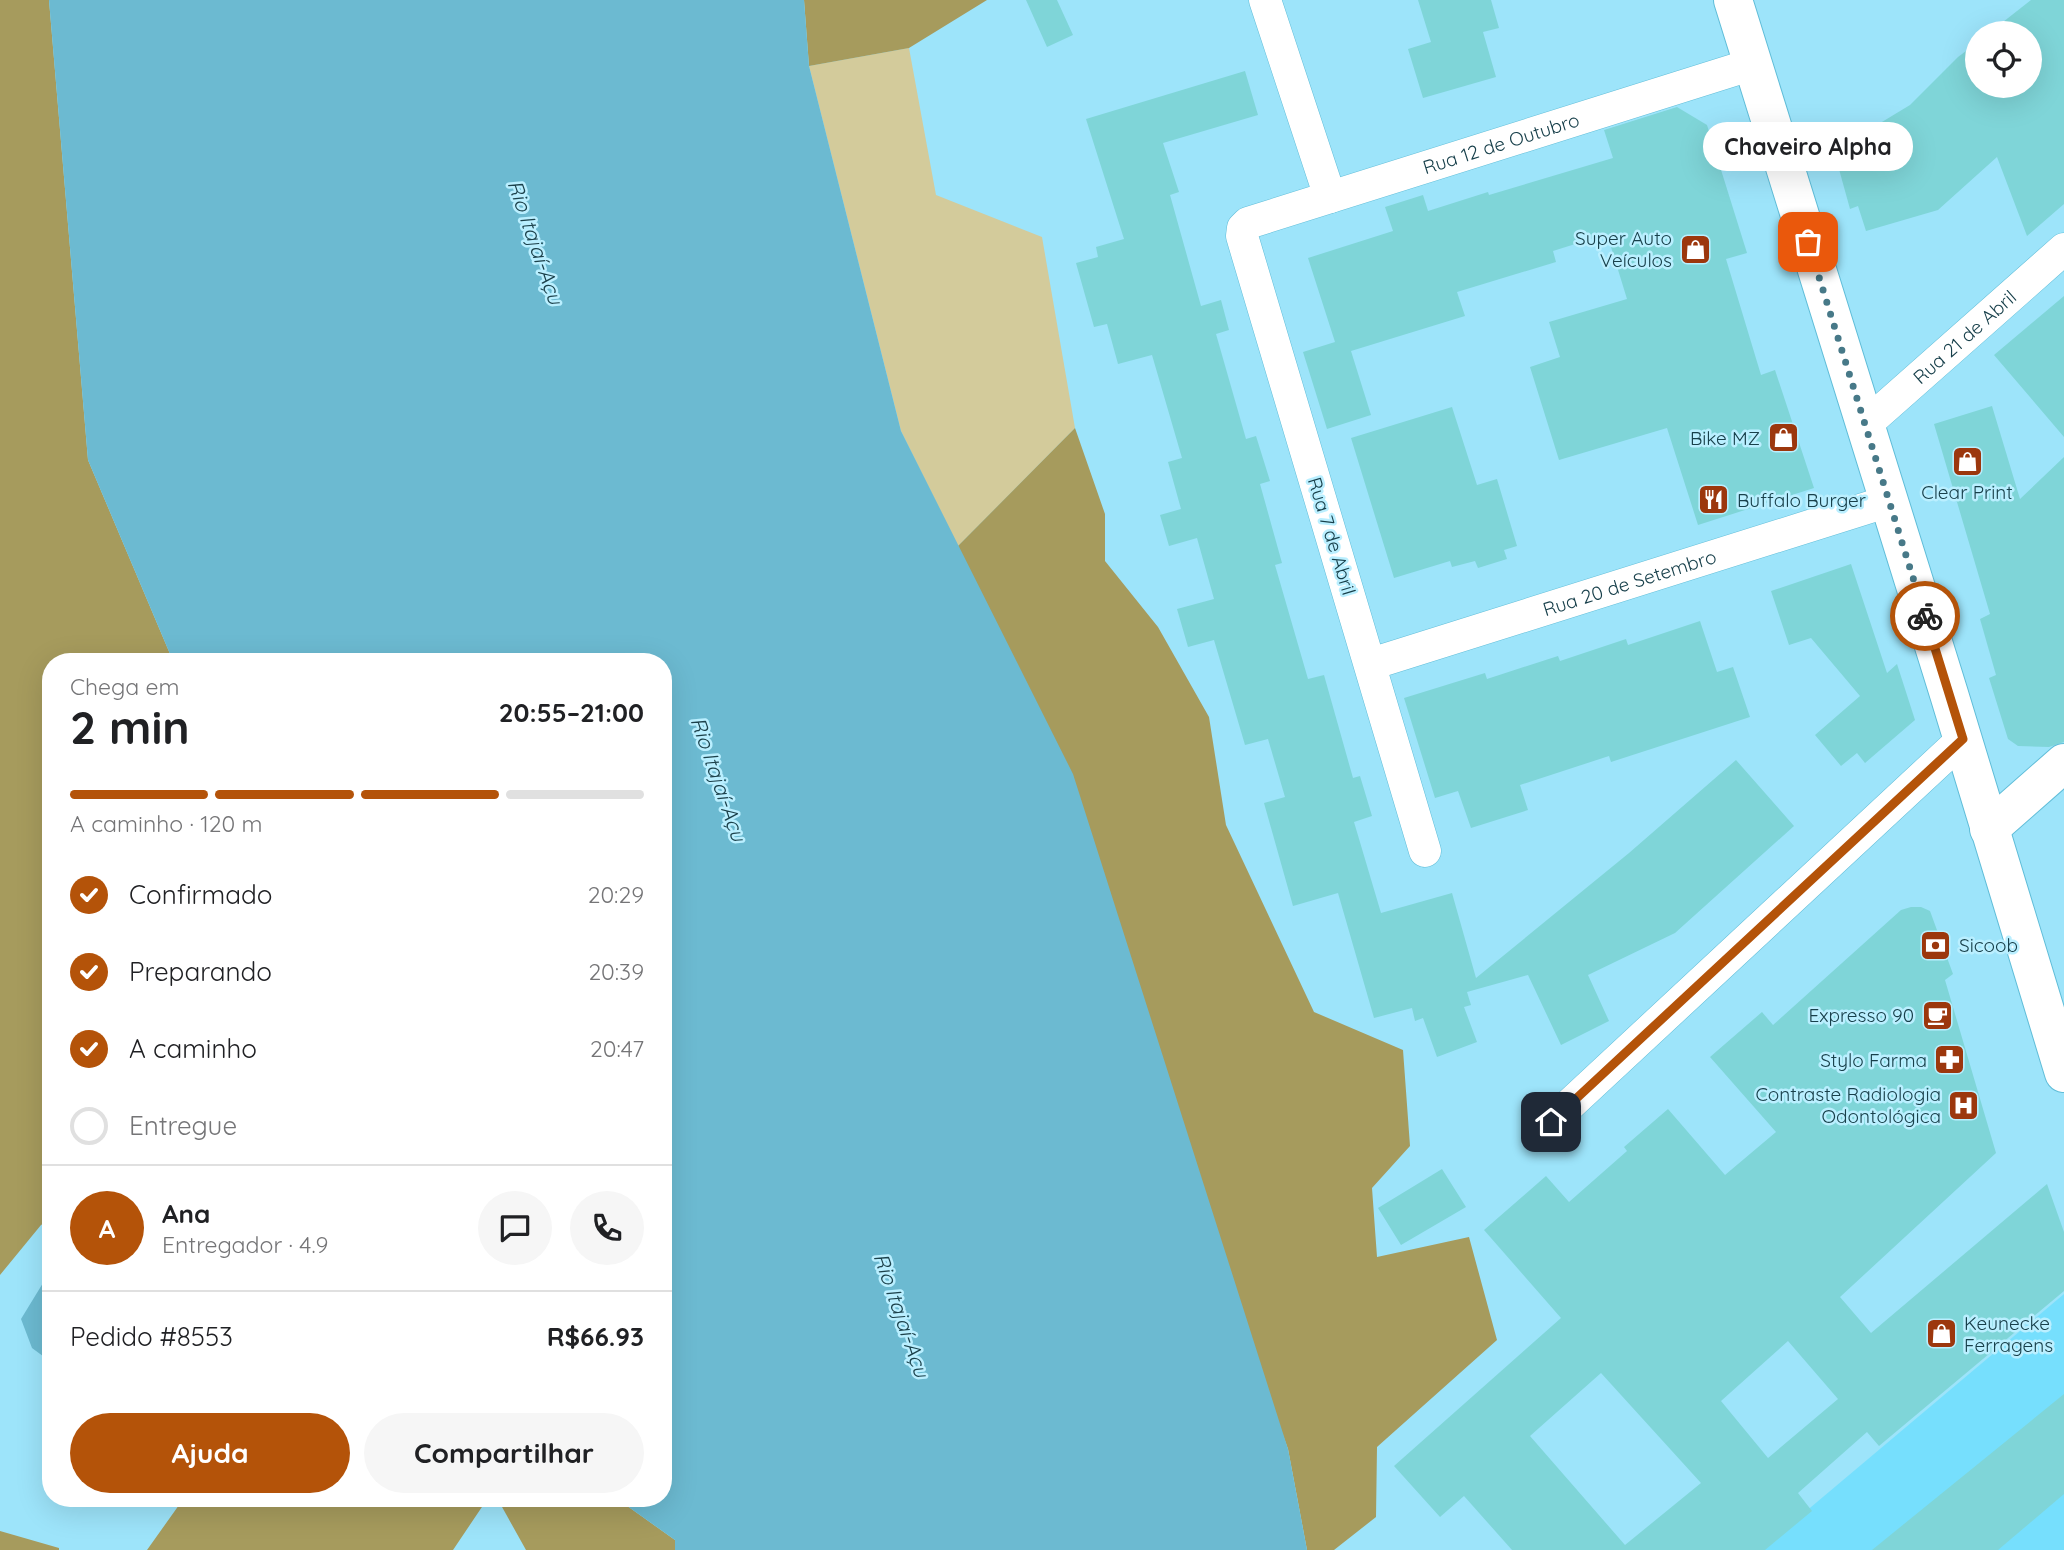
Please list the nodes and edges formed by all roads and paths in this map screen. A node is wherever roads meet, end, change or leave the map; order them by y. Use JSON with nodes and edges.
{"nodes":[{"id":1,"x":1265,"y":0,"type":"edge"},
{"id":2,"x":1732,"y":0,"type":"edge"},
{"id":3,"x":1753,"y":64,"type":"junction"},
{"id":4,"x":1330,"y":197,"type":"junction"},
{"id":5,"x":1248,"y":223,"type":"joint"},
{"id":6,"x":2064,"y":249,"type":"edge"},
{"id":7,"x":1866,"y":425,"type":"junction"},
{"id":8,"x":1889,"y":501,"type":"junction"},
{"id":9,"x":1371,"y":664,"type":"junction"},
{"id":10,"x":1963,"y":739,"type":"junction"},
{"id":11,"x":2064,"y":763,"type":"edge"},
{"id":12,"x":1989,"y":829,"type":"junction"},
{"id":13,"x":1425,"y":851,"type":"dead end"},
{"id":14,"x":2064,"y":1073,"type":"edge"},
{"id":15,"x":1551,"y":1122,"type":"dead end"}],
"edges":[{"from":1,"to":4,"type":"street"},
{"from":2,"to":3,"type":"main road"},
{"from":3,"to":4,"type":"street","name":"Rua 12 de Outubro"},
{"from":3,"to":7,"type":"main road"},
{"from":4,"to":5,"type":"street","name":"Rua 12 de Outubro"},
{"from":5,"to":9,"type":"street","name":"Rua 7 de Abril"},
{"from":6,"to":7,"type":"street","name":"Rua 21 de Abril"},
{"from":7,"to":8,"type":"main road"},
{"from":8,"to":9,"type":"street","name":"Rua 20 de Setembro"},
{"from":8,"to":10,"type":"main road"},
{"from":9,"to":13,"type":"street","name":"Rua 7 de Abril"},
{"from":10,"to":12,"type":"main road"},
{"from":10,"to":15,"type":"street"},
{"from":11,"to":12,"type":"main road"},
{"from":12,"to":14,"type":"main road"}]}
